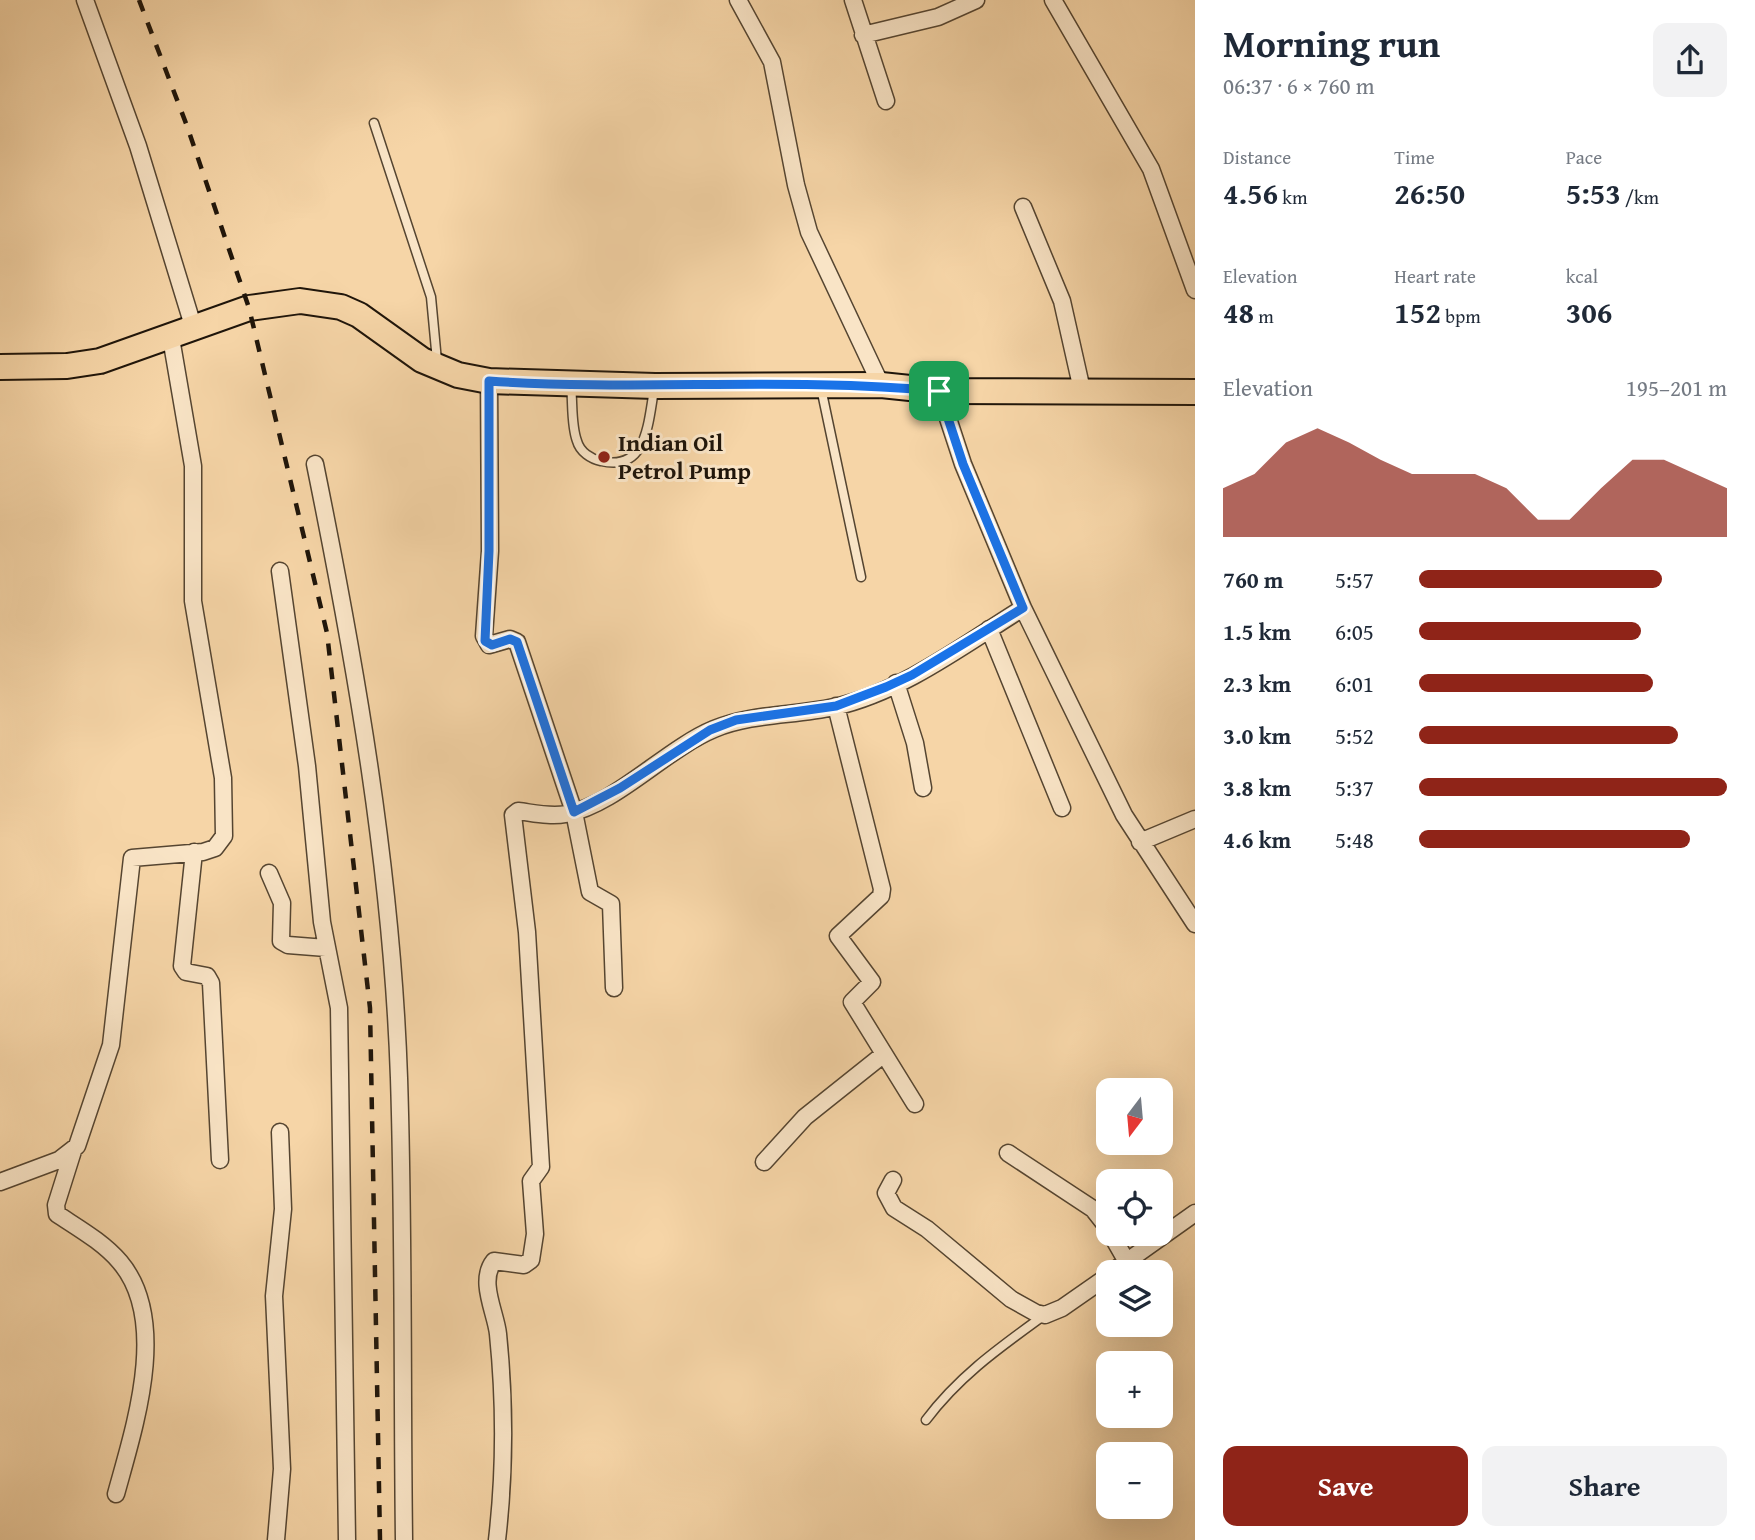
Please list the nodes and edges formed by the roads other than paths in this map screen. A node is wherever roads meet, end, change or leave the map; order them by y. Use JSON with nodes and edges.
{"nodes":[{"id":1,"x":85,"y":0,"type":"edge"},
{"id":2,"x":738,"y":0,"type":"edge"},
{"id":3,"x":853,"y":0,"type":"edge"},
{"id":4,"x":976,"y":0,"type":"edge"},
{"id":5,"x":1053,"y":0,"type":"edge"},
{"id":6,"x":863,"y":34,"type":"junction"},
{"id":7,"x":886,"y":101,"type":"dead end"},
{"id":8,"x":374,"y":123,"type":"dead end"},
{"id":9,"x":1023,"y":207,"type":"dead end"},
{"id":10,"x":1195,"y":290,"type":"edge"},
{"id":11,"x":182,"y":333,"type":"junction"},
{"id":12,"x":0,"y":367,"type":"edge"},
{"id":13,"x":438,"y":368,"type":"junction"},
{"id":14,"x":489,"y":381,"type":"junction"},
{"id":15,"x":571,"y":383,"type":"junction"},
{"id":16,"x":881,"y":385,"type":"junction"},
{"id":17,"x":655,"y":386,"type":"junction"},
{"id":18,"x":821,"y":386,"type":"junction"},
{"id":19,"x":1082,"y":390,"type":"junction"},
{"id":20,"x":939,"y":391,"type":"junction"},
{"id":21,"x":1195,"y":391,"type":"edge"},
{"id":22,"x":314,"y":464,"type":"dead end"},
{"id":23,"x":280,"y":571,"type":"dead end"},
{"id":24,"x":861,"y":578,"type":"dead end"},
{"id":25,"x":1023,"y":608,"type":"junction"},
{"id":26,"x":989,"y":629,"type":"junction"},
{"id":27,"x":896,"y":683,"type":"junction"},
{"id":28,"x":836,"y":706,"type":"junction"},
{"id":29,"x":923,"y":788,"type":"dead end"},
{"id":30,"x":1062,"y":808,"type":"dead end"},
{"id":31,"x":574,"y":812,"type":"junction"},
{"id":32,"x":1195,"y":819,"type":"edge"},
{"id":33,"x":1140,"y":842,"type":"junction"},
{"id":34,"x":194,"y":852,"type":"junction"},
{"id":35,"x":270,"y":873,"type":"dead end"},
{"id":36,"x":1189,"y":901,"type":"edge"},
{"id":37,"x":1195,"y":923,"type":"edge"},
{"id":38,"x":326,"y":948,"type":"junction"},
{"id":39,"x":614,"y":988,"type":"dead end"},
{"id":40,"x":884,"y":1054,"type":"junction"},
{"id":41,"x":915,"y":1104,"type":"dead end"},
{"id":42,"x":280,"y":1132,"type":"dead end"},
{"id":43,"x":73,"y":1151,"type":"junction"},
{"id":44,"x":1008,"y":1153,"type":"dead end"},
{"id":45,"x":220,"y":1160,"type":"dead end"},
{"id":46,"x":764,"y":1162,"type":"dead end"},
{"id":47,"x":893,"y":1180,"type":"dead end"},
{"id":48,"x":0,"y":1182,"type":"edge"},
{"id":49,"x":1096,"y":1213,"type":"edge"},
{"id":50,"x":1195,"y":1213,"type":"edge"},
{"id":51,"x":1130,"y":1260,"type":"edge"},
{"id":52,"x":1096,"y":1284,"type":"edge"},
{"id":53,"x":1045,"y":1315,"type":"junction"},
{"id":54,"x":926,"y":1420,"type":"dead end"},
{"id":55,"x":116,"y":1494,"type":"dead end"},
{"id":56,"x":276,"y":1540,"type":"edge"},
{"id":57,"x":346,"y":1540,"type":"edge"},
{"id":58,"x":404,"y":1540,"type":"edge"},
{"id":59,"x":497,"y":1540,"type":"edge"}],
"edges":[{"from":1,"to":11,"type":"street"},
{"from":2,"to":16,"type":"street"},
{"from":3,"to":6,"type":"street"},
{"from":4,"to":6,"type":"street"},
{"from":5,"to":10,"type":"street"},
{"from":6,"to":7,"type":"street"},
{"from":8,"to":13,"type":"lane"},
{"from":9,"to":19,"type":"street"},
{"from":11,"to":12,"type":"main road"},
{"from":11,"to":13,"type":"main road"},
{"from":11,"to":34,"type":"street"},
{"from":13,"to":14,"type":"main road"},
{"from":14,"to":15,"type":"main road"},
{"from":14,"to":31,"type":"street"},
{"from":15,"to":17,"type":"main road"},
{"from":15,"to":17,"type":"lane"},
{"from":16,"to":18,"type":"main road"},
{"from":16,"to":20,"type":"main road"},
{"from":17,"to":18,"type":"main road"},
{"from":18,"to":24,"type":"lane"},
{"from":19,"to":20,"type":"main road"},
{"from":19,"to":21,"type":"main road"},
{"from":20,"to":25,"type":"street"},
{"from":22,"to":58,"type":"street"},
{"from":23,"to":38,"type":"street"},
{"from":25,"to":26,"type":"street"},
{"from":25,"to":33,"type":"street"},
{"from":26,"to":27,"type":"street"},
{"from":26,"to":30,"type":"street"},
{"from":27,"to":28,"type":"street"},
{"from":27,"to":29,"type":"street"},
{"from":28,"to":31,"type":"street"},
{"from":28,"to":40,"type":"street"},
{"from":31,"to":39,"type":"street"},
{"from":31,"to":59,"type":"street"},
{"from":32,"to":33,"type":"street"},
{"from":33,"to":36,"type":"street"},
{"from":34,"to":43,"type":"street"},
{"from":34,"to":45,"type":"street"},
{"from":35,"to":38,"type":"street"},
{"from":36,"to":37,"type":"street"},
{"from":38,"to":57,"type":"street"},
{"from":40,"to":41,"type":"street"},
{"from":40,"to":46,"type":"street"},
{"from":42,"to":56,"type":"street"},
{"from":43,"to":48,"type":"street"},
{"from":43,"to":55,"type":"street"},
{"from":44,"to":49,"type":"street"},
{"from":47,"to":53,"type":"street"},
{"from":50,"to":51,"type":"street"},
{"from":52,"to":53,"type":"street"},
{"from":53,"to":54,"type":"lane"}]}
